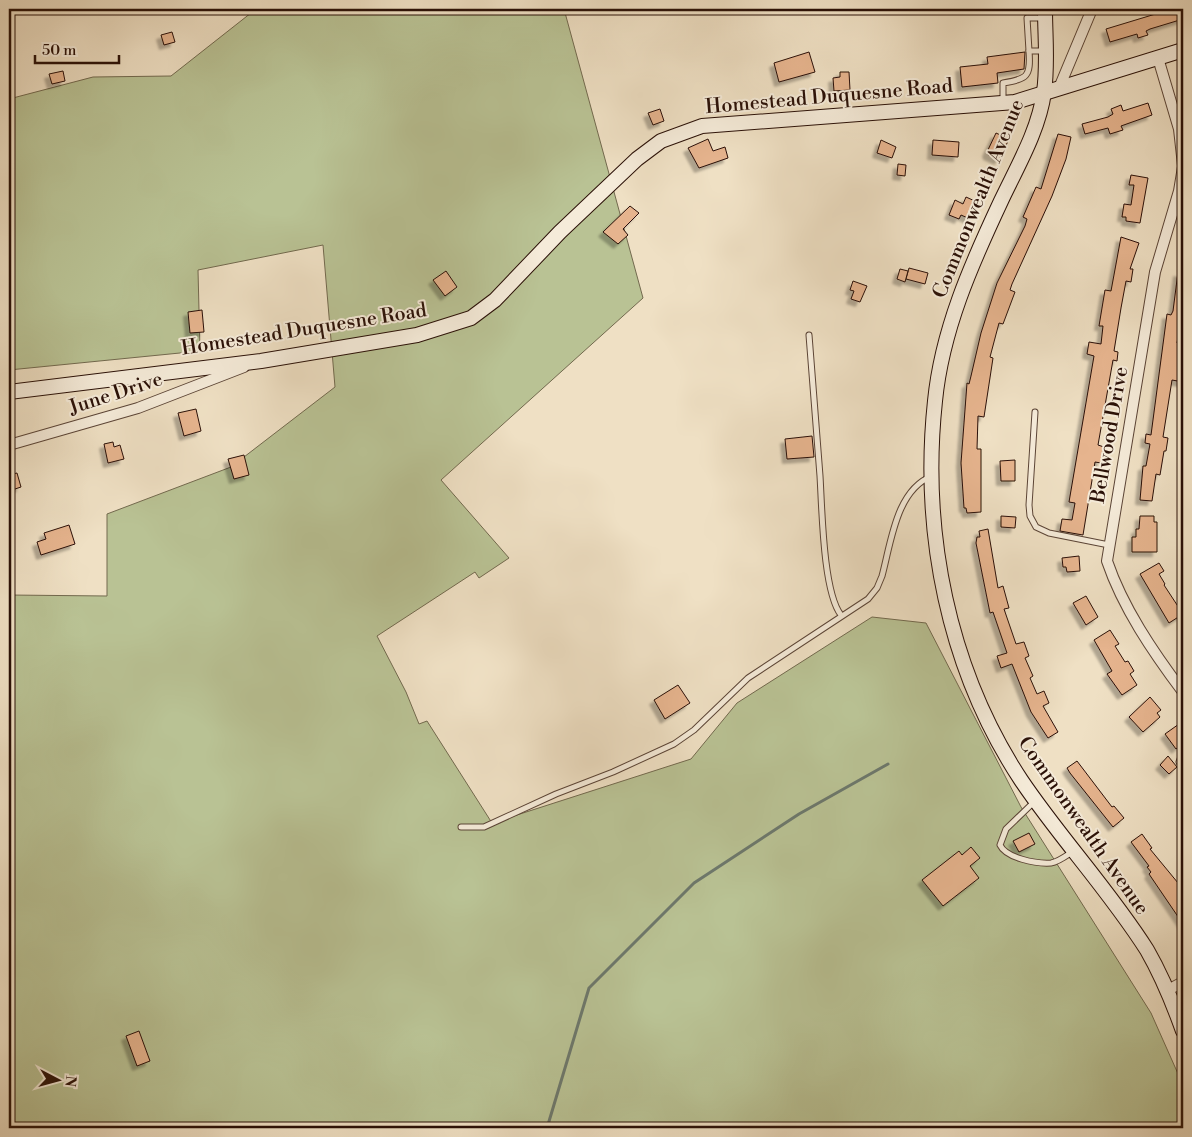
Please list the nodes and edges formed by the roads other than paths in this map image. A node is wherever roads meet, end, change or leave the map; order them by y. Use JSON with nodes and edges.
{"nodes":[{"id":1,"x":1092,"y":9,"type":"edge"},
{"id":2,"x":1045,"y":13,"type":"edge"},
{"id":3,"x":1183,"y":50,"type":"edge"},
{"id":4,"x":1045,"y":51,"type":"junction"},
{"id":5,"x":1029,"y":52,"type":"junction"},
{"id":6,"x":1158,"y":58,"type":"junction"},
{"id":7,"x":1059,"y":88,"type":"junction"},
{"id":8,"x":1044,"y":93,"type":"junction"},
{"id":9,"x":1003,"y":103,"type":"junction"},
{"id":10,"x":1183,"y":166,"type":"edge"},
{"id":11,"x":809,"y":334,"type":"dead end"},
{"id":12,"x":261,"y":361,"type":"junction"},
{"id":13,"x":9,"y":392,"type":"edge"},
{"id":14,"x":1035,"y":412,"type":"dead end"},
{"id":15,"x":9,"y":445,"type":"edge"},
{"id":16,"x":932,"y":476,"type":"junction"},
{"id":17,"x":1109,"y":545,"type":"junction"},
{"id":18,"x":841,"y":616,"type":"junction"},
{"id":19,"x":1183,"y":692,"type":"edge"},
{"id":20,"x":1183,"y":751,"type":"edge"},
{"id":21,"x":1183,"y":769,"type":"edge"},
{"id":22,"x":1036,"y":800,"type":"junction"},
{"id":23,"x":461,"y":827,"type":"dead end"},
{"id":24,"x":1074,"y":851,"type":"junction"},
{"id":25,"x":1183,"y":982,"type":"edge"},
{"id":26,"x":1168,"y":990,"type":"junction"},
{"id":27,"x":1183,"y":1031,"type":"edge"}],
"edges":[{"from":1,"to":7,"type":"street"},
{"from":2,"to":4,"type":"street","name":"Commonwealth Avenue"},
{"from":2,"to":5,"type":"lane"},
{"from":3,"to":6,"type":"street","name":"Homestead Duquesne Road"},
{"from":4,"to":5,"type":"lane"},
{"from":4,"to":8,"type":"street","name":"Commonwealth Avenue"},
{"from":5,"to":9,"type":"lane"},
{"from":6,"to":7,"type":"street","name":"Homestead Duquesne Road"},
{"from":6,"to":10,"type":"street","name":"Bellwood Drive"},
{"from":7,"to":8,"type":"street","name":"Homestead Duquesne Road"},
{"from":8,"to":9,"type":"street","name":"Homestead Duquesne Road"},
{"from":8,"to":16,"type":"street","name":"Commonwealth Avenue"},
{"from":9,"to":12,"type":"street","name":"Homestead Duquesne Road"},
{"from":10,"to":17,"type":"street","name":"Bellwood Drive"},
{"from":11,"to":18,"type":"lane"},
{"from":12,"to":13,"type":"street","name":"Homestead Duquesne Road"},
{"from":12,"to":15,"type":"street","name":"June Drive"},
{"from":14,"to":17,"type":"lane"},
{"from":16,"to":18,"type":"lane"},
{"from":16,"to":22,"type":"street","name":"Commonwealth Avenue"},
{"from":17,"to":19,"type":"street","name":"Bellwood Drive"},
{"from":18,"to":23,"type":"lane"},
{"from":20,"to":21,"type":"lane"},
{"from":22,"to":24,"type":"street","name":"Commonwealth Avenue"},
{"from":22,"to":24,"type":"lane"},
{"from":24,"to":26,"type":"street","name":"Commonwealth Avenue"},
{"from":25,"to":26,"type":"street"},
{"from":26,"to":27,"type":"street","name":"Commonwealth Avenue"}]}
